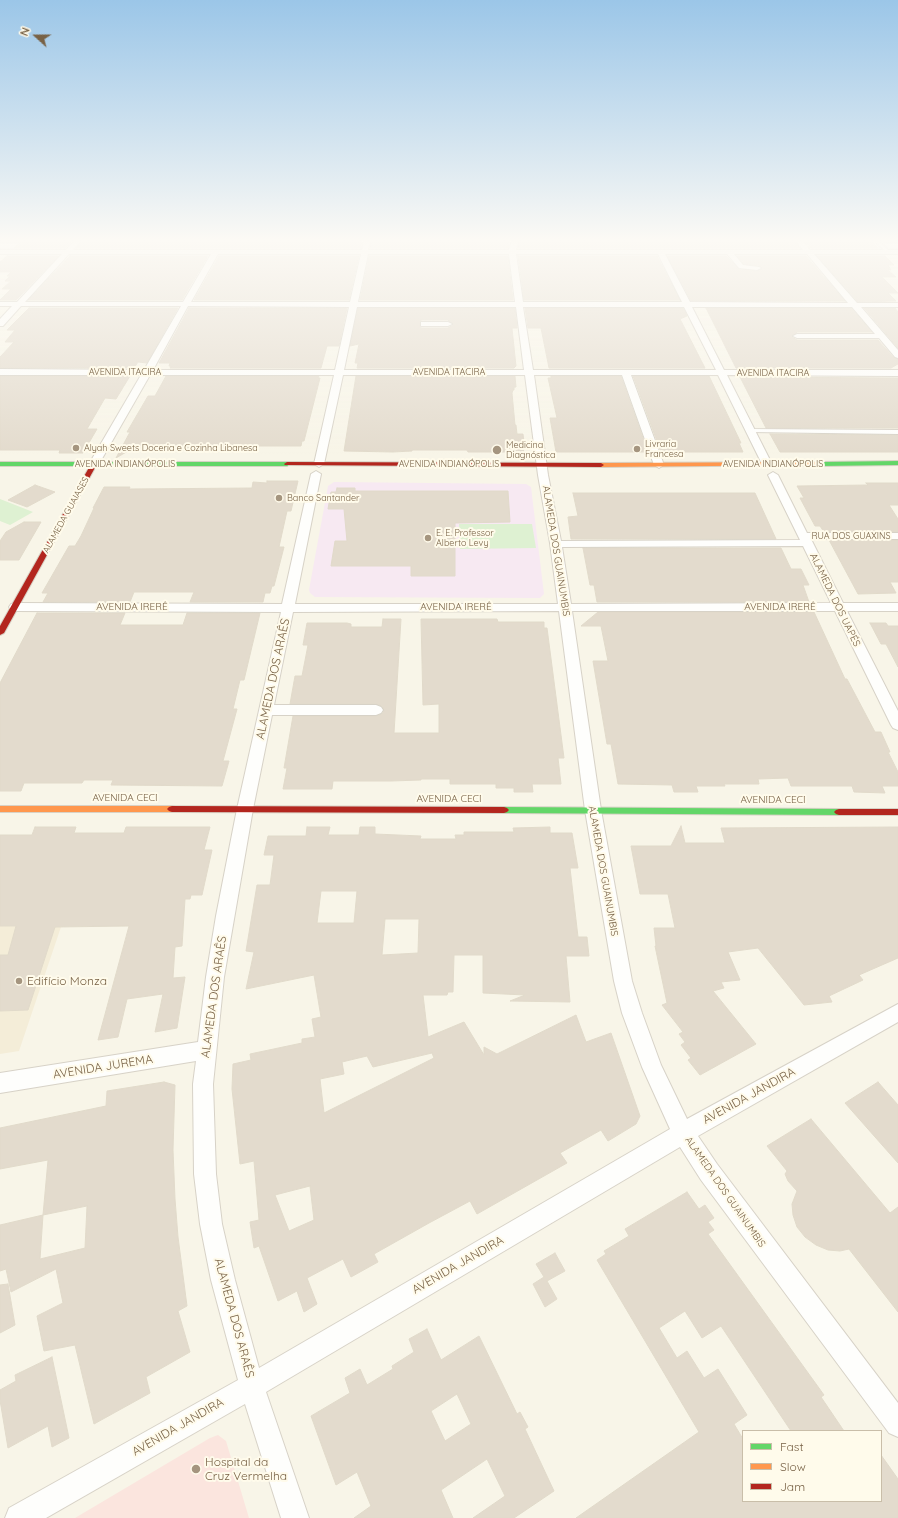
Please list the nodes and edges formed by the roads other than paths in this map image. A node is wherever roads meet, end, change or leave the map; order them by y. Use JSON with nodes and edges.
{"nodes":[{"id":1,"x":11,"y":312,"type":"edge"},
{"id":2,"x":182,"y":312,"type":"edge"},
{"id":3,"x":352,"y":312,"type":"edge"},
{"id":4,"x":437,"y":312,"type":"edge"},
{"id":5,"x":522,"y":312,"type":"edge"},
{"id":6,"x":690,"y":312,"type":"edge"},
{"id":7,"x":860,"y":312,"type":"edge"},
{"id":8,"x":0,"y":324,"type":"edge"},
{"id":9,"x":424,"y":324,"type":"dead end"},
{"id":10,"x":436,"y":324,"type":"junction"},
{"id":11,"x":448,"y":324,"type":"dead end"},
{"id":12,"x":797,"y":336,"type":"dead end"},
{"id":13,"x":881,"y":336,"type":"junction"},
{"id":14,"x":898,"y":355,"type":"edge"},
{"id":15,"x":339,"y":371,"type":"junction"},
{"id":16,"x":0,"y":372,"type":"edge"},
{"id":17,"x":147,"y":372,"type":"junction"},
{"id":18,"x":529,"y":372,"type":"junction"},
{"id":19,"x":626,"y":373,"type":"junction"},
{"id":20,"x":722,"y":373,"type":"junction"},
{"id":21,"x":898,"y":373,"type":"edge"},
{"id":22,"x":751,"y":432,"type":"junction"},
{"id":23,"x":898,"y":432,"type":"edge"},
{"id":24,"x":898,"y":463,"type":"edge"},
{"id":25,"x":0,"y":464,"type":"edge"},
{"id":26,"x":94,"y":464,"type":"junction"},
{"id":27,"x":659,"y":465,"type":"junction"},
{"id":28,"x":316,"y":472,"type":"junction"},
{"id":29,"x":543,"y":472,"type":"junction"},
{"id":30,"x":771,"y":472,"type":"junction"},
{"id":31,"x":0,"y":473,"type":"edge"},
{"id":32,"x":89,"y":473,"type":"junction"},
{"id":33,"x":102,"y":473,"type":"dead end"},
{"id":34,"x":898,"y":536,"type":"edge"},
{"id":35,"x":805,"y":540,"type":"junction"},
{"id":36,"x":556,"y":544,"type":"junction"},
{"id":37,"x":564,"y":606,"type":"junction"},
{"id":38,"x":15,"y":607,"type":"junction"},
{"id":39,"x":838,"y":607,"type":"junction"},
{"id":40,"x":898,"y":607,"type":"edge"},
{"id":41,"x":288,"y":608,"type":"junction"},
{"id":42,"x":0,"y":633,"type":"edge"},
{"id":43,"x":267,"y":710,"type":"junction"},
{"id":44,"x":376,"y":710,"type":"dead end"},
{"id":45,"x":898,"y":725,"type":"edge"},
{"id":46,"x":0,"y":809,"type":"edge"},
{"id":47,"x":245,"y":809,"type":"junction"},
{"id":48,"x":593,"y":810,"type":"junction"},
{"id":49,"x":898,"y":812,"type":"edge"},
{"id":50,"x":898,"y":1012,"type":"edge"},
{"id":51,"x":206,"y":1050,"type":"junction"},
{"id":52,"x":0,"y":1083,"type":"edge"},
{"id":53,"x":683,"y":1133,"type":"junction"},
{"id":54,"x":252,"y":1386,"type":"junction"},
{"id":55,"x":898,"y":1424,"type":"edge"},
{"id":56,"x":19,"y":1518,"type":"edge"},
{"id":57,"x":295,"y":1518,"type":"edge"}],
"edges":[{"from":1,"to":8,"type":"street"},
{"from":2,"to":17,"type":"street","name":"ALAMEDA GUAIASES"},
{"from":3,"to":15,"type":"street","name":"ALAMEDA DOS ARAÊS"},
{"from":4,"to":10,"type":"street"},
{"from":5,"to":18,"type":"street","name":"ALAMEDA DOS GUAINUMBIS"},
{"from":6,"to":20,"type":"street","name":"ALAMEDA DOS UAPÉS"},
{"from":7,"to":13,"type":"street"},
{"from":9,"to":10,"type":"street"},
{"from":10,"to":11,"type":"street"},
{"from":12,"to":13,"type":"street"},
{"from":13,"to":14,"type":"street"},
{"from":15,"to":17,"type":"street","name":"AVENIDA ITACIRA"},
{"from":15,"to":18,"type":"street","name":"AVENIDA ITACIRA"},
{"from":15,"to":28,"type":"street","name":"ALAMEDA DOS ARAÊS"},
{"from":16,"to":17,"type":"street","name":"AVENIDA ITACIRA"},
{"from":17,"to":26,"type":"street","name":"ALAMEDA GUAIASES"},
{"from":18,"to":19,"type":"street","name":"AVENIDA ITACIRA"},
{"from":18,"to":29,"type":"street","name":"ALAMEDA DOS GUAINUMBIS"},
{"from":19,"to":20,"type":"street","name":"AVENIDA ITACIRA"},
{"from":19,"to":27,"type":"street"},
{"from":20,"to":21,"type":"street","name":"AVENIDA ITACIRA"},
{"from":20,"to":22,"type":"street","name":"ALAMEDA DOS UAPÉS"},
{"from":22,"to":23,"type":"lane"},
{"from":22,"to":30,"type":"street","name":"ALAMEDA DOS UAPÉS"},
{"from":24,"to":30,"type":"main road","name":"AVENIDA INDIANÓPOLIS"},
{"from":25,"to":26,"type":"main road","name":"AVENIDA INDIANÓPOLIS"},
{"from":26,"to":28,"type":"main road","name":"AVENIDA INDIANÓPOLIS"},
{"from":26,"to":32,"type":"main road","name":"ALAMEDA GUAIASES"},
{"from":27,"to":29,"type":"main road","name":"AVENIDA INDIANÓPOLIS"},
{"from":27,"to":30,"type":"main road","name":"AVENIDA INDIANÓPOLIS"},
{"from":28,"to":29,"type":"main road","name":"AVENIDA INDIANÓPOLIS"},
{"from":28,"to":41,"type":"street","name":"ALAMEDA DOS ARAÊS"},
{"from":29,"to":36,"type":"street","name":"ALAMEDA DOS GUAINUMBIS"},
{"from":30,"to":35,"type":"street","name":"ALAMEDA DOS UAPÉS"},
{"from":31,"to":32,"type":"main road","name":"AVENIDA INDIANÓPOLIS"},
{"from":32,"to":33,"type":"main road","name":"AVENIDA INDIANÓPOLIS"},
{"from":32,"to":38,"type":"main road","name":"ALAMEDA GUAIASES"},
{"from":34,"to":35,"type":"street","name":"RUA DOS GUAXINS"},
{"from":35,"to":36,"type":"street","name":"RUA DOS GUAXINS"},
{"from":35,"to":39,"type":"street","name":"ALAMEDA DOS UAPÉS"},
{"from":36,"to":37,"type":"street","name":"ALAMEDA DOS GUAINUMBIS"},
{"from":37,"to":39,"type":"street","name":"AVENIDA IRERÊ"},
{"from":37,"to":41,"type":"street","name":"AVENIDA IRERÊ"},
{"from":37,"to":48,"type":"street","name":"ALAMEDA DOS GUAINUMBIS"},
{"from":38,"to":41,"type":"street","name":"AVENIDA IRERÊ"},
{"from":38,"to":42,"type":"main road","name":"ALAMEDA GUAIASES"},
{"from":39,"to":40,"type":"street","name":"AVENIDA IRERÊ"},
{"from":39,"to":45,"type":"street","name":"ALAMEDA DOS UAPÉS"},
{"from":41,"to":43,"type":"street","name":"ALAMEDA DOS ARAÊS"},
{"from":43,"to":44,"type":"street"},
{"from":43,"to":47,"type":"street","name":"ALAMEDA DOS ARAÊS"},
{"from":46,"to":47,"type":"main road","name":"AVENIDA CECI"},
{"from":47,"to":48,"type":"main road","name":"AVENIDA CECI"},
{"from":47,"to":51,"type":"street","name":"ALAMEDA DOS ARAÊS"},
{"from":48,"to":49,"type":"main road","name":"AVENIDA CECI"},
{"from":48,"to":53,"type":"street","name":"ALAMEDA DOS GUAINUMBIS"},
{"from":50,"to":53,"type":"street","name":"AVENIDA JANDIRA"},
{"from":51,"to":52,"type":"street","name":"AVENIDA JUREMA"},
{"from":51,"to":54,"type":"street","name":"ALAMEDA DOS ARAÊS"},
{"from":53,"to":54,"type":"street","name":"AVENIDA JANDIRA"},
{"from":53,"to":55,"type":"street","name":"ALAMEDA DOS GUAINUMBIS"},
{"from":54,"to":56,"type":"street","name":"AVENIDA JANDIRA"},
{"from":54,"to":57,"type":"street","name":"ALAMEDA DOS ARAÊS"}]}
